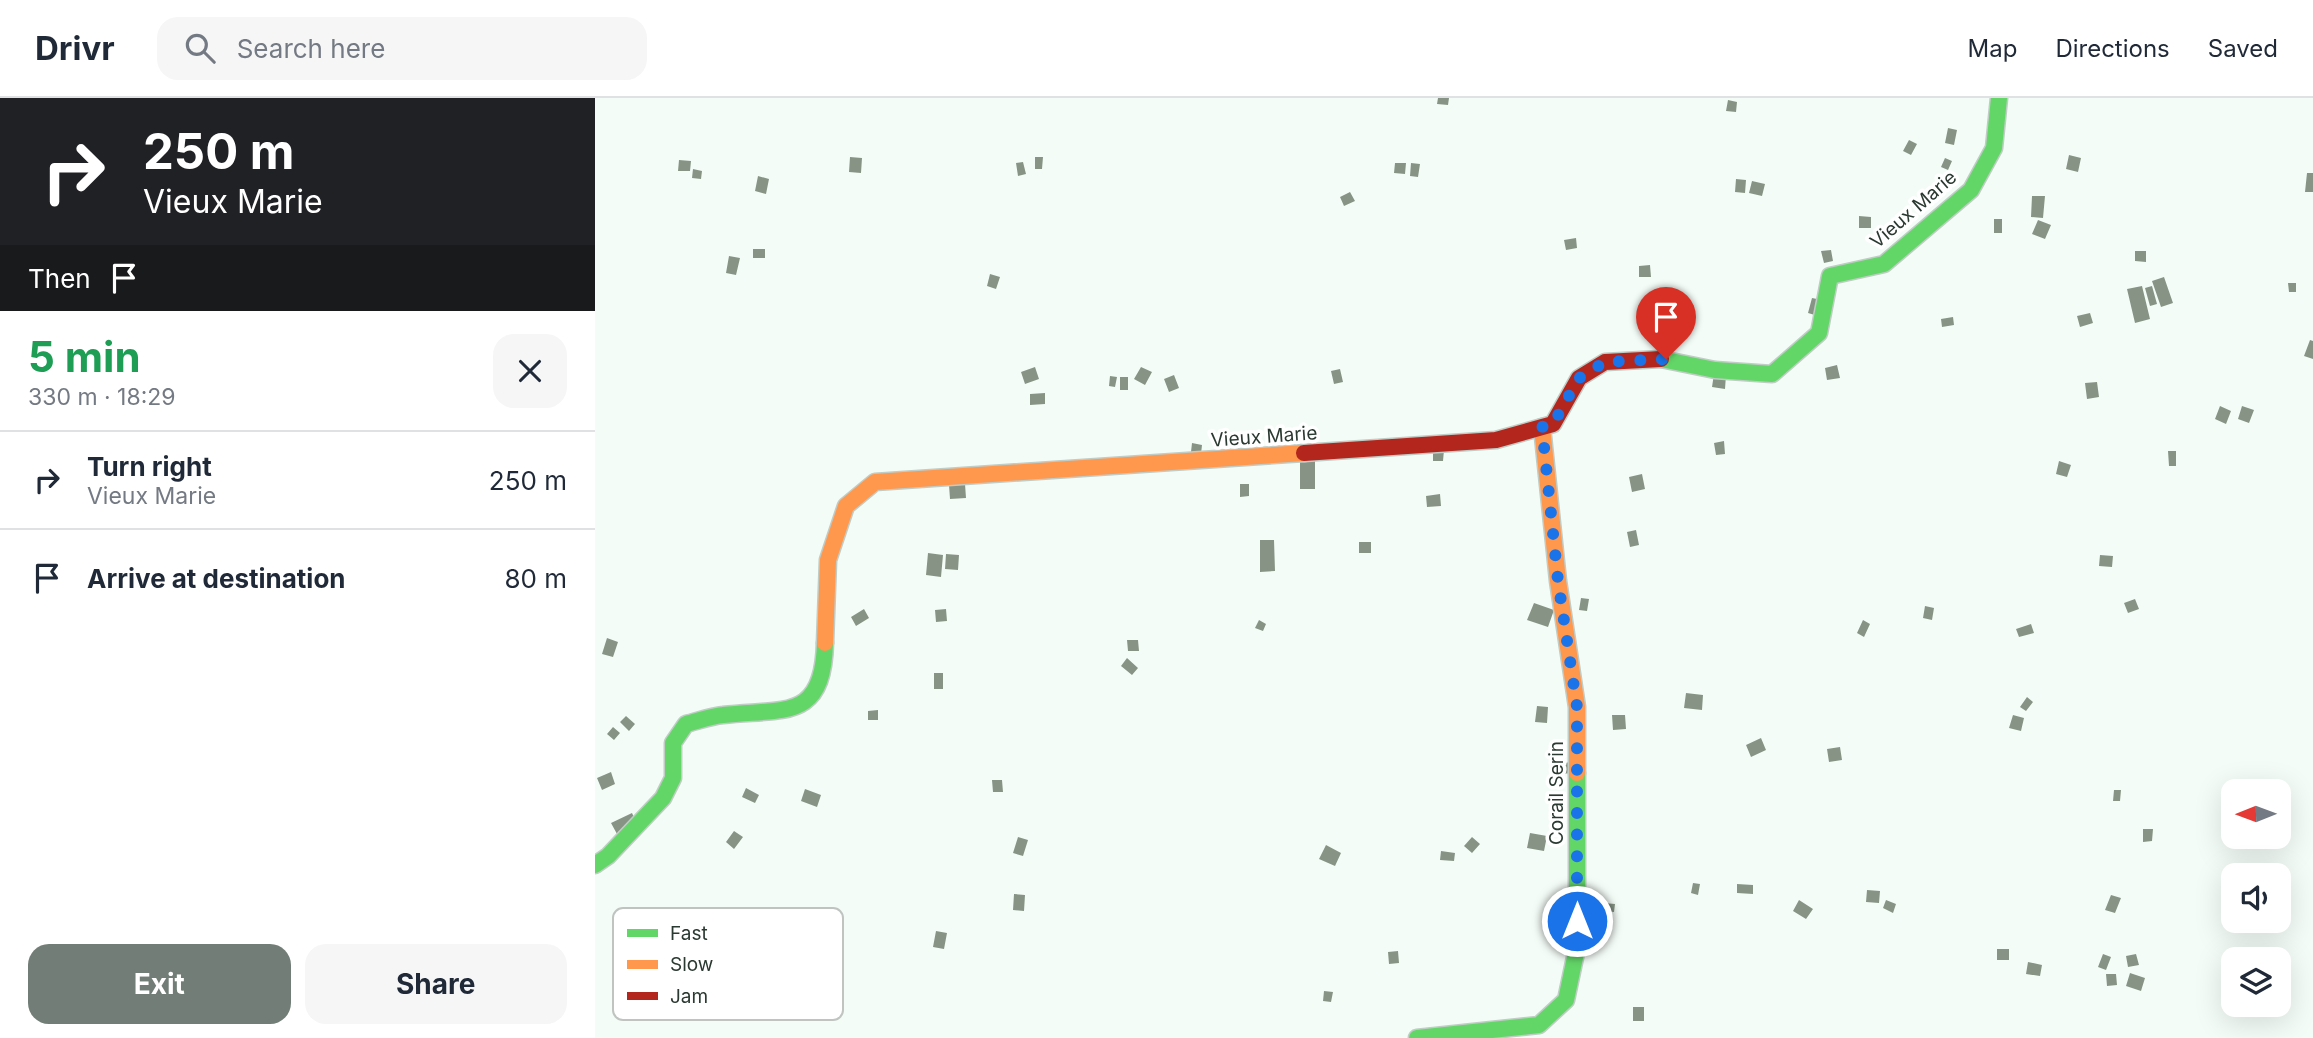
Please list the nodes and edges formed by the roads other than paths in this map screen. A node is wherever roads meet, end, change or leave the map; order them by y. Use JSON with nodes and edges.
{"nodes":[{"id":1,"x":1999,"y":98,"type":"edge"},
{"id":2,"x":1542,"y":427,"type":"junction"},
{"id":3,"x":595,"y":865,"type":"edge"},
{"id":4,"x":1417,"y":1038,"type":"edge"}],
"edges":[{"from":1,"to":2,"type":"street","name":"Vieux Marie"},
{"from":2,"to":3,"type":"street","name":"Vieux Marie"},
{"from":2,"to":4,"type":"street","name":"Corail Serin"}]}
